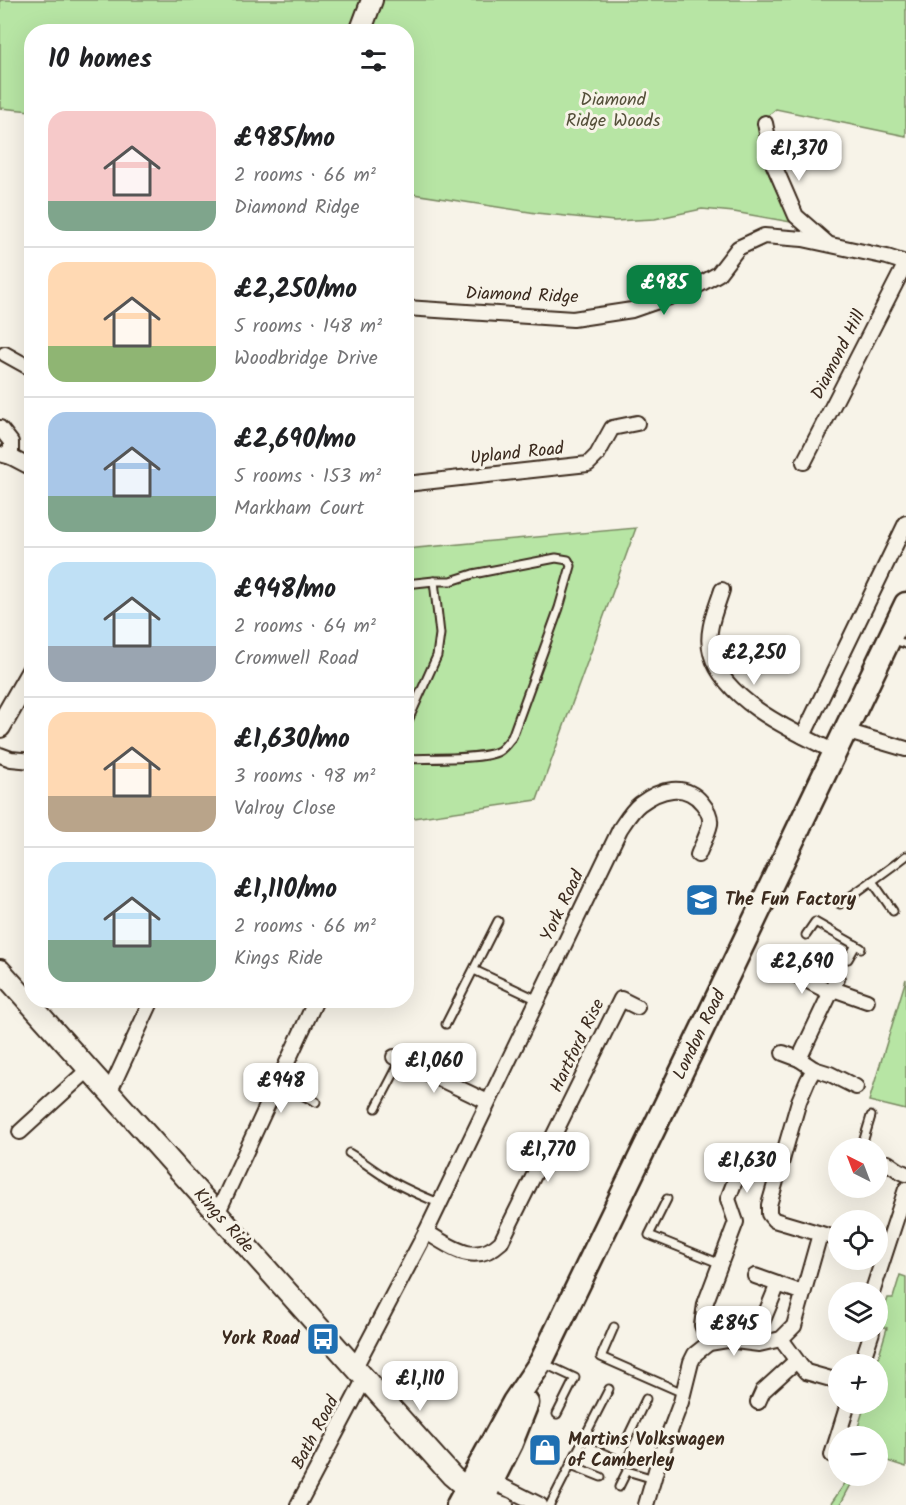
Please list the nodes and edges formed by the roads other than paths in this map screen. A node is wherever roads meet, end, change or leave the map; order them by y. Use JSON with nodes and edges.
{"nodes":[{"id":1,"x":372,"y":0,"type":"edge"},
{"id":2,"x":363,"y":24,"type":"edge"},
{"id":3,"x":765,"y":123,"type":"dead end"},
{"id":4,"x":829,"y":244,"type":"junction"},
{"id":5,"x":906,"y":263,"type":"edge"},
{"id":6,"x":414,"y":309,"type":"edge"},
{"id":7,"x":5,"y":354,"type":"dead end"},
{"id":8,"x":24,"y":365,"type":"edge"},
{"id":9,"x":637,"y":423,"type":"dead end"},
{"id":10,"x":0,"y":428,"type":"edge"},
{"id":11,"x":5,"y":455,"type":"edge"},
{"id":12,"x":804,"y":462,"type":"dead end"},
{"id":13,"x":24,"y":464,"type":"edge"},
{"id":14,"x":414,"y":483,"type":"edge"},
{"id":15,"x":906,"y":523,"type":"edge"},
{"id":16,"x":434,"y":581,"type":"junction"},
{"id":17,"x":414,"y":583,"type":"edge"},
{"id":18,"x":722,"y":590,"type":"dead end"},
{"id":19,"x":906,"y":604,"type":"edge"},
{"id":20,"x":898,"y":641,"type":"edge"},
{"id":21,"x":24,"y":684,"type":"edge"},
{"id":22,"x":414,"y":707,"type":"edge"},
{"id":23,"x":0,"y":727,"type":"edge"},
{"id":24,"x":845,"y":731,"type":"junction"},
{"id":25,"x":803,"y":736,"type":"junction"},
{"id":26,"x":906,"y":748,"type":"edge"},
{"id":27,"x":835,"y":752,"type":"junction"},
{"id":28,"x":0,"y":755,"type":"edge"},
{"id":29,"x":414,"y":759,"type":"edge"},
{"id":30,"x":24,"y":760,"type":"edge"},
{"id":31,"x":698,"y":855,"type":"dead end"},
{"id":32,"x":906,"y":856,"type":"edge"},
{"id":33,"x":872,"y":881,"type":"junction"},
{"id":34,"x":840,"y":904,"type":"dead end"},
{"id":35,"x":893,"y":911,"type":"dead end"},
{"id":36,"x":498,"y":921,"type":"dead end"},
{"id":37,"x":806,"y":935,"type":"dead end"},
{"id":38,"x":848,"y":959,"type":"dead end"},
{"id":39,"x":0,"y":970,"type":"edge"},
{"id":40,"x":474,"y":970,"type":"junction"},
{"id":41,"x":787,"y":970,"type":"dead end"},
{"id":42,"x":836,"y":983,"type":"junction"},
{"id":43,"x":24,"y":997,"type":"edge"},
{"id":44,"x":538,"y":1000,"type":"junction"},
{"id":45,"x":867,"y":1001,"type":"dead end"},
{"id":46,"x":637,"y":1007,"type":"dead end"},
{"id":47,"x":34,"y":1008,"type":"edge"},
{"id":48,"x":148,"y":1008,"type":"edge"},
{"id":49,"x":312,"y":1008,"type":"edge"},
{"id":50,"x":446,"y":1024,"type":"dead end"},
{"id":51,"x":783,"y":1053,"type":"dead end"},
{"id":52,"x":397,"y":1059,"type":"joint"},
{"id":53,"x":799,"y":1059,"type":"junction"},
{"id":54,"x":89,"y":1069,"type":"junction"},
{"id":55,"x":814,"y":1070,"type":"junction"},
{"id":56,"x":278,"y":1083,"type":"junction"},
{"id":57,"x":856,"y":1087,"type":"dead end"},
{"id":58,"x":109,"y":1093,"type":"junction"},
{"id":59,"x":316,"y":1102,"type":"dead end"},
{"id":60,"x":488,"y":1102,"type":"junction"},
{"id":61,"x":376,"y":1108,"type":"dead end"},
{"id":62,"x":871,"y":1116,"type":"dead end"},
{"id":63,"x":20,"y":1132,"type":"dead end"},
{"id":64,"x":864,"y":1138,"type":"edge"},
{"id":65,"x":349,"y":1153,"type":"dead end"},
{"id":66,"x":888,"y":1162,"type":"edge"},
{"id":67,"x":741,"y":1166,"type":"dead end"},
{"id":68,"x":906,"y":1174,"type":"edge"},
{"id":69,"x":906,"y":1189,"type":"edge"},
{"id":70,"x":667,"y":1199,"type":"dead end"},
{"id":71,"x":439,"y":1203,"type":"junction"},
{"id":72,"x":217,"y":1214,"type":"junction"},
{"id":73,"x":426,"y":1232,"type":"junction"},
{"id":74,"x":820,"y":1234,"type":"junction"},
{"id":75,"x":888,"y":1234,"type":"edge"},
{"id":76,"x":828,"y":1236,"type":"edge"},
{"id":77,"x":721,"y":1264,"type":"junction"},
{"id":78,"x":755,"y":1276,"type":"dead end"},
{"id":79,"x":778,"y":1284,"type":"junction"},
{"id":80,"x":803,"y":1293,"type":"junction"},
{"id":81,"x":761,"y":1325,"type":"dead end"},
{"id":82,"x":614,"y":1327,"type":"dead end"},
{"id":83,"x":782,"y":1339,"type":"junction"},
{"id":84,"x":709,"y":1343,"type":"junction"},
{"id":85,"x":796,"y":1361,"type":"junction"},
{"id":86,"x":539,"y":1364,"type":"junction"},
{"id":87,"x":360,"y":1373,"type":"junction"},
{"id":88,"x":828,"y":1378,"type":"edge"},
{"id":89,"x":609,"y":1389,"type":"dead end"},
{"id":90,"x":683,"y":1393,"type":"junction"},
{"id":91,"x":646,"y":1399,"type":"dead end"},
{"id":92,"x":758,"y":1402,"type":"dead end"},
{"id":93,"x":557,"y":1414,"type":"dead end"},
{"id":94,"x":585,"y":1436,"type":"junction"},
{"id":95,"x":571,"y":1465,"type":"junction"},
{"id":96,"x":601,"y":1477,"type":"dead end"},
{"id":97,"x":654,"y":1479,"type":"junction"},
{"id":98,"x":619,"y":1487,"type":"dead end"},
{"id":99,"x":476,"y":1492,"type":"edge"},
{"id":100,"x":298,"y":1505,"type":"edge"},
{"id":101,"x":506,"y":1505,"type":"edge"},
{"id":102,"x":540,"y":1505,"type":"edge"},
{"id":103,"x":550,"y":1505,"type":"edge"},
{"id":104,"x":646,"y":1505,"type":"edge"}],
"edges":[{"from":1,"to":2,"type":"street"},
{"from":3,"to":4,"type":"street","name":"Diamond Ridge"},
{"from":4,"to":5,"type":"street","name":"Diamond Ridge"},
{"from":4,"to":6,"type":"street","name":"Diamond Ridge"},
{"from":5,"to":12,"type":"street","name":"Diamond Hill"},
{"from":7,"to":8,"type":"street"},
{"from":9,"to":14,"type":"street","name":"Upland Road"},
{"from":10,"to":11,"type":"street"},
{"from":11,"to":13,"type":"street"},
{"from":15,"to":25,"type":"street"},
{"from":16,"to":17,"type":"lane"},
{"from":16,"to":22,"type":"lane"},
{"from":16,"to":29,"type":"lane"},
{"from":18,"to":25,"type":"street"},
{"from":19,"to":20,"type":"main road","name":"London Road"},
{"from":20,"to":24,"type":"main road","name":"London Road"},
{"from":21,"to":23,"type":"street"},
{"from":24,"to":26,"type":"street"},
{"from":24,"to":27,"type":"main road","name":"London Road"},
{"from":25,"to":27,"type":"street"},
{"from":27,"to":86,"type":"main road","name":"London Road"},
{"from":28,"to":30,"type":"street"},
{"from":31,"to":44,"type":"street","name":"York Road"},
{"from":32,"to":33,"type":"lane"},
{"from":33,"to":34,"type":"lane"},
{"from":33,"to":35,"type":"lane"},
{"from":36,"to":40,"type":"lane"},
{"from":37,"to":38,"type":"lane"},
{"from":39,"to":43,"type":"street","name":"Kings Ride"},
{"from":40,"to":44,"type":"lane"},
{"from":40,"to":50,"type":"lane"},
{"from":41,"to":42,"type":"street"},
{"from":42,"to":45,"type":"street"},
{"from":42,"to":53,"type":"street"},
{"from":44,"to":60,"type":"street","name":"York Road"},
{"from":46,"to":73,"type":"street","name":"Hartford Rise"},
{"from":47,"to":54,"type":"street","name":"Kings Ride"},
{"from":48,"to":58,"type":"street"},
{"from":49,"to":56,"type":"street"},
{"from":51,"to":53,"type":"street"},
{"from":52,"to":60,"type":"street"},
{"from":52,"to":61,"type":"lane"},
{"from":53,"to":55,"type":"street"},
{"from":54,"to":58,"type":"street","name":"Kings Ride"},
{"from":54,"to":63,"type":"street"},
{"from":55,"to":57,"type":"street"},
{"from":55,"to":74,"type":"street"},
{"from":56,"to":59,"type":"lane"},
{"from":56,"to":72,"type":"street"},
{"from":58,"to":72,"type":"street","name":"Kings Ride"},
{"from":60,"to":71,"type":"street","name":"York Road"},
{"from":62,"to":64,"type":"lane"},
{"from":65,"to":71,"type":"lane"},
{"from":66,"to":68,"type":"street"},
{"from":67,"to":77,"type":"street"},
{"from":69,"to":75,"type":"street"},
{"from":70,"to":77,"type":"lane"},
{"from":71,"to":73,"type":"street","name":"York Road"},
{"from":72,"to":87,"type":"street","name":"Kings Ride"},
{"from":73,"to":87,"type":"street","name":"York Road"},
{"from":74,"to":76,"type":"street"},
{"from":74,"to":80,"type":"street"},
{"from":77,"to":84,"type":"street"},
{"from":78,"to":79,"type":"street"},
{"from":79,"to":80,"type":"street"},
{"from":79,"to":81,"type":"street"},
{"from":80,"to":83,"type":"street"},
{"from":82,"to":90,"type":"lane"},
{"from":83,"to":84,"type":"street"},
{"from":83,"to":85,"type":"street"},
{"from":84,"to":90,"type":"street"},
{"from":85,"to":88,"type":"street"},
{"from":85,"to":92,"type":"street"},
{"from":86,"to":93,"type":"lane"},
{"from":86,"to":99,"type":"main road","name":"London Road"},
{"from":87,"to":99,"type":"street","name":"Kings Ride"},
{"from":87,"to":100,"type":"street","name":"Bath Road"},
{"from":89,"to":94,"type":"lane"},
{"from":90,"to":97,"type":"street"},
{"from":91,"to":94,"type":"lane"},
{"from":94,"to":95,"type":"lane"},
{"from":95,"to":96,"type":"lane"},
{"from":95,"to":103,"type":"lane"},
{"from":97,"to":98,"type":"lane"},
{"from":97,"to":104,"type":"street"},
{"from":99,"to":101,"type":"street"},
{"from":99,"to":102,"type":"street"}]}
